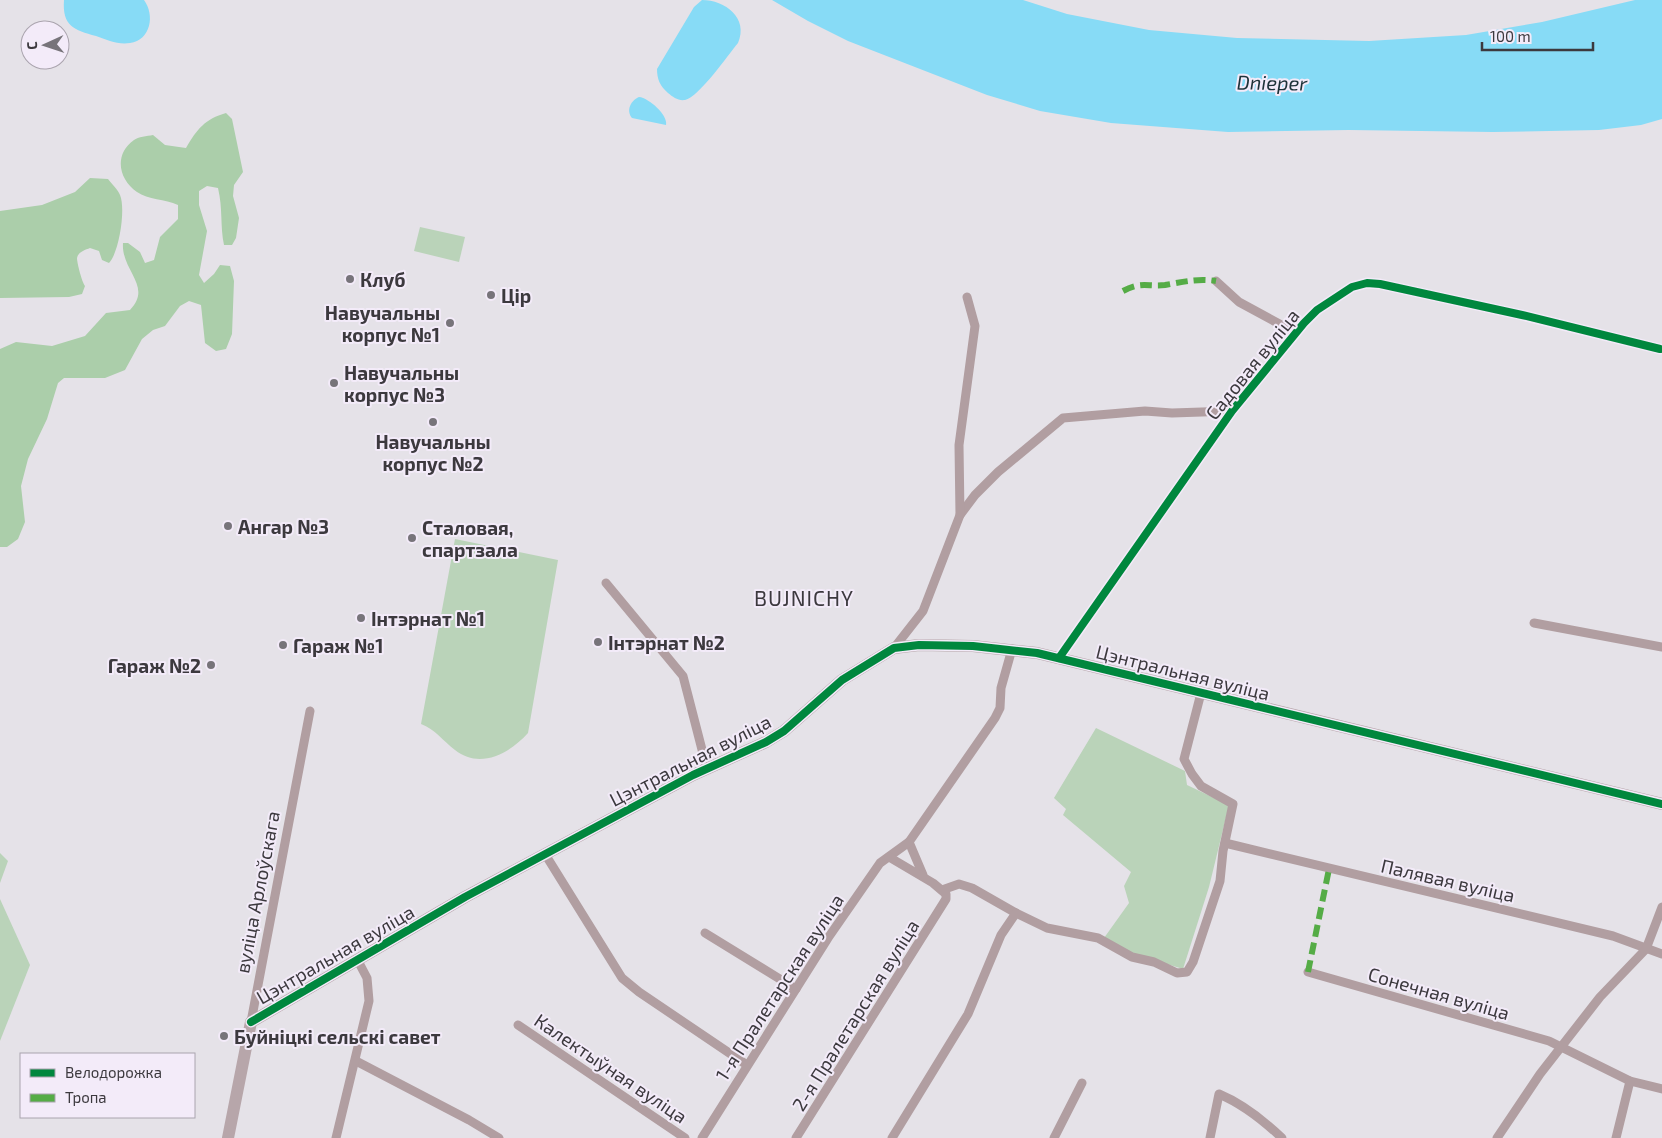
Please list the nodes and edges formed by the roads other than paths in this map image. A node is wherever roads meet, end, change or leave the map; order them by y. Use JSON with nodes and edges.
{"nodes":[{"id":1,"x":1216,"y":280,"type":"dead end"},
{"id":2,"x":968,"y":297,"type":"dead end"},
{"id":3,"x":1296,"y":333,"type":"junction"},
{"id":4,"x":1660,"y":350,"type":"dead end"},
{"id":5,"x":1232,"y":411,"type":"junction"},
{"id":6,"x":960,"y":515,"type":"junction"},
{"id":7,"x":606,"y":583,"type":"dead end"},
{"id":8,"x":1534,"y":623,"type":"dead end"},
{"id":9,"x":1662,"y":647,"type":"edge"},
{"id":10,"x":894,"y":648,"type":"junction"},
{"id":11,"x":1012,"y":649,"type":"junction"},
{"id":12,"x":1059,"y":658,"type":"junction"},
{"id":13,"x":1201,"y":693,"type":"junction"},
{"id":14,"x":310,"y":711,"type":"dead end"},
{"id":15,"x":707,"y":769,"type":"junction"},
{"id":16,"x":1662,"y":804,"type":"edge"},
{"id":17,"x":909,"y":842,"type":"junction"},
{"id":18,"x":1225,"y":843,"type":"junction"},
{"id":19,"x":545,"y":854,"type":"junction"},
{"id":20,"x":889,"y":858,"type":"junction"},
{"id":21,"x":926,"y":879,"type":"junction"},
{"id":22,"x":942,"y":890,"type":"junction"},
{"id":23,"x":1662,"y":907,"type":"edge"},
{"id":24,"x":1016,"y":913,"type":"junction"},
{"id":25,"x":705,"y":933,"type":"dead end"},
{"id":26,"x":1646,"y":949,"type":"junction"},
{"id":27,"x":1662,"y":954,"type":"edge"},
{"id":28,"x":357,"y":959,"type":"junction"},
{"id":29,"x":1308,"y":972,"type":"dead end"},
{"id":30,"x":796,"y":989,"type":"junction"},
{"id":31,"x":251,"y":1022,"type":"junction"},
{"id":32,"x":518,"y":1024,"type":"dead end"},
{"id":33,"x":1560,"y":1048,"type":"junction"},
{"id":34,"x":356,"y":1061,"type":"junction"},
{"id":35,"x":747,"y":1065,"type":"junction"},
{"id":36,"x":1630,"y":1080,"type":"junction"},
{"id":37,"x":1082,"y":1083,"type":"dead end"},
{"id":38,"x":1662,"y":1089,"type":"edge"},
{"id":39,"x":228,"y":1138,"type":"edge"},
{"id":40,"x":336,"y":1138,"type":"edge"},
{"id":41,"x":499,"y":1138,"type":"edge"},
{"id":42,"x":685,"y":1138,"type":"edge"},
{"id":43,"x":702,"y":1138,"type":"edge"},
{"id":44,"x":796,"y":1138,"type":"edge"},
{"id":45,"x":892,"y":1138,"type":"edge"},
{"id":46,"x":1054,"y":1138,"type":"edge"},
{"id":47,"x":1210,"y":1138,"type":"edge"},
{"id":48,"x":1282,"y":1138,"type":"edge"},
{"id":49,"x":1497,"y":1138,"type":"edge"},
{"id":50,"x":1616,"y":1138,"type":"edge"}],
"edges":[{"from":1,"to":3,"type":"street"},
{"from":2,"to":6,"type":"street"},
{"from":3,"to":4,"type":"street","name":"Садовая вуліца"},
{"from":3,"to":5,"type":"street","name":"Садовая вуліца"},
{"from":5,"to":6,"type":"street"},
{"from":5,"to":12,"type":"street","name":"Садовая вуліца"},
{"from":6,"to":10,"type":"street"},
{"from":7,"to":15,"type":"street","name":"Цэнтральная вуліца"},
{"from":8,"to":9,"type":"street"},
{"from":10,"to":11,"type":"street","name":"Цэнтральная вуліца"},
{"from":10,"to":15,"type":"street","name":"Цэнтральная вуліца"},
{"from":11,"to":12,"type":"street","name":"Цэнтральная вуліца"},
{"from":11,"to":17,"type":"street"},
{"from":12,"to":13,"type":"street","name":"Цэнтральная вуліца"},
{"from":13,"to":16,"type":"street","name":"Цэнтральная вуліца"},
{"from":13,"to":18,"type":"street"},
{"from":14,"to":31,"type":"street","name":"вуліца Арлоўскага"},
{"from":15,"to":19,"type":"street","name":"Цэнтральная вуліца"},
{"from":17,"to":20,"type":"street"},
{"from":17,"to":21,"type":"street"},
{"from":18,"to":24,"type":"street"},
{"from":18,"to":26,"type":"street","name":"Палявая вуліца"},
{"from":19,"to":28,"type":"street","name":"Цэнтральная вуліца"},
{"from":19,"to":35,"type":"street"},
{"from":20,"to":21,"type":"street"},
{"from":20,"to":30,"type":"street","name":"1-я Пралетарская вуліца"},
{"from":21,"to":22,"type":"street"},
{"from":22,"to":24,"type":"street"},
{"from":22,"to":44,"type":"street","name":"2-я Пралетарская вуліца"},
{"from":23,"to":26,"type":"street"},
{"from":24,"to":45,"type":"street"},
{"from":25,"to":30,"type":"street"},
{"from":26,"to":27,"type":"street","name":"Палявая вуліца"},
{"from":26,"to":33,"type":"street"},
{"from":28,"to":31,"type":"street","name":"Цэнтральная вуліца"},
{"from":28,"to":34,"type":"street"},
{"from":29,"to":33,"type":"street","name":"Сонечная вуліца"},
{"from":30,"to":35,"type":"street","name":"1-я Пралетарская вуліца"},
{"from":31,"to":39,"type":"street","name":"вуліца Арлоўскага"},
{"from":32,"to":42,"type":"street","name":"Калектыўная вуліца"},
{"from":33,"to":36,"type":"street","name":"Сонечная вуліца"},
{"from":33,"to":49,"type":"street"},
{"from":34,"to":40,"type":"street"},
{"from":34,"to":41,"type":"street"},
{"from":35,"to":43,"type":"street","name":"1-я Пралетарская вуліца"},
{"from":36,"to":38,"type":"street","name":"Сонечная вуліца"},
{"from":36,"to":50,"type":"street"},
{"from":37,"to":46,"type":"street"},
{"from":47,"to":48,"type":"street"}]}
